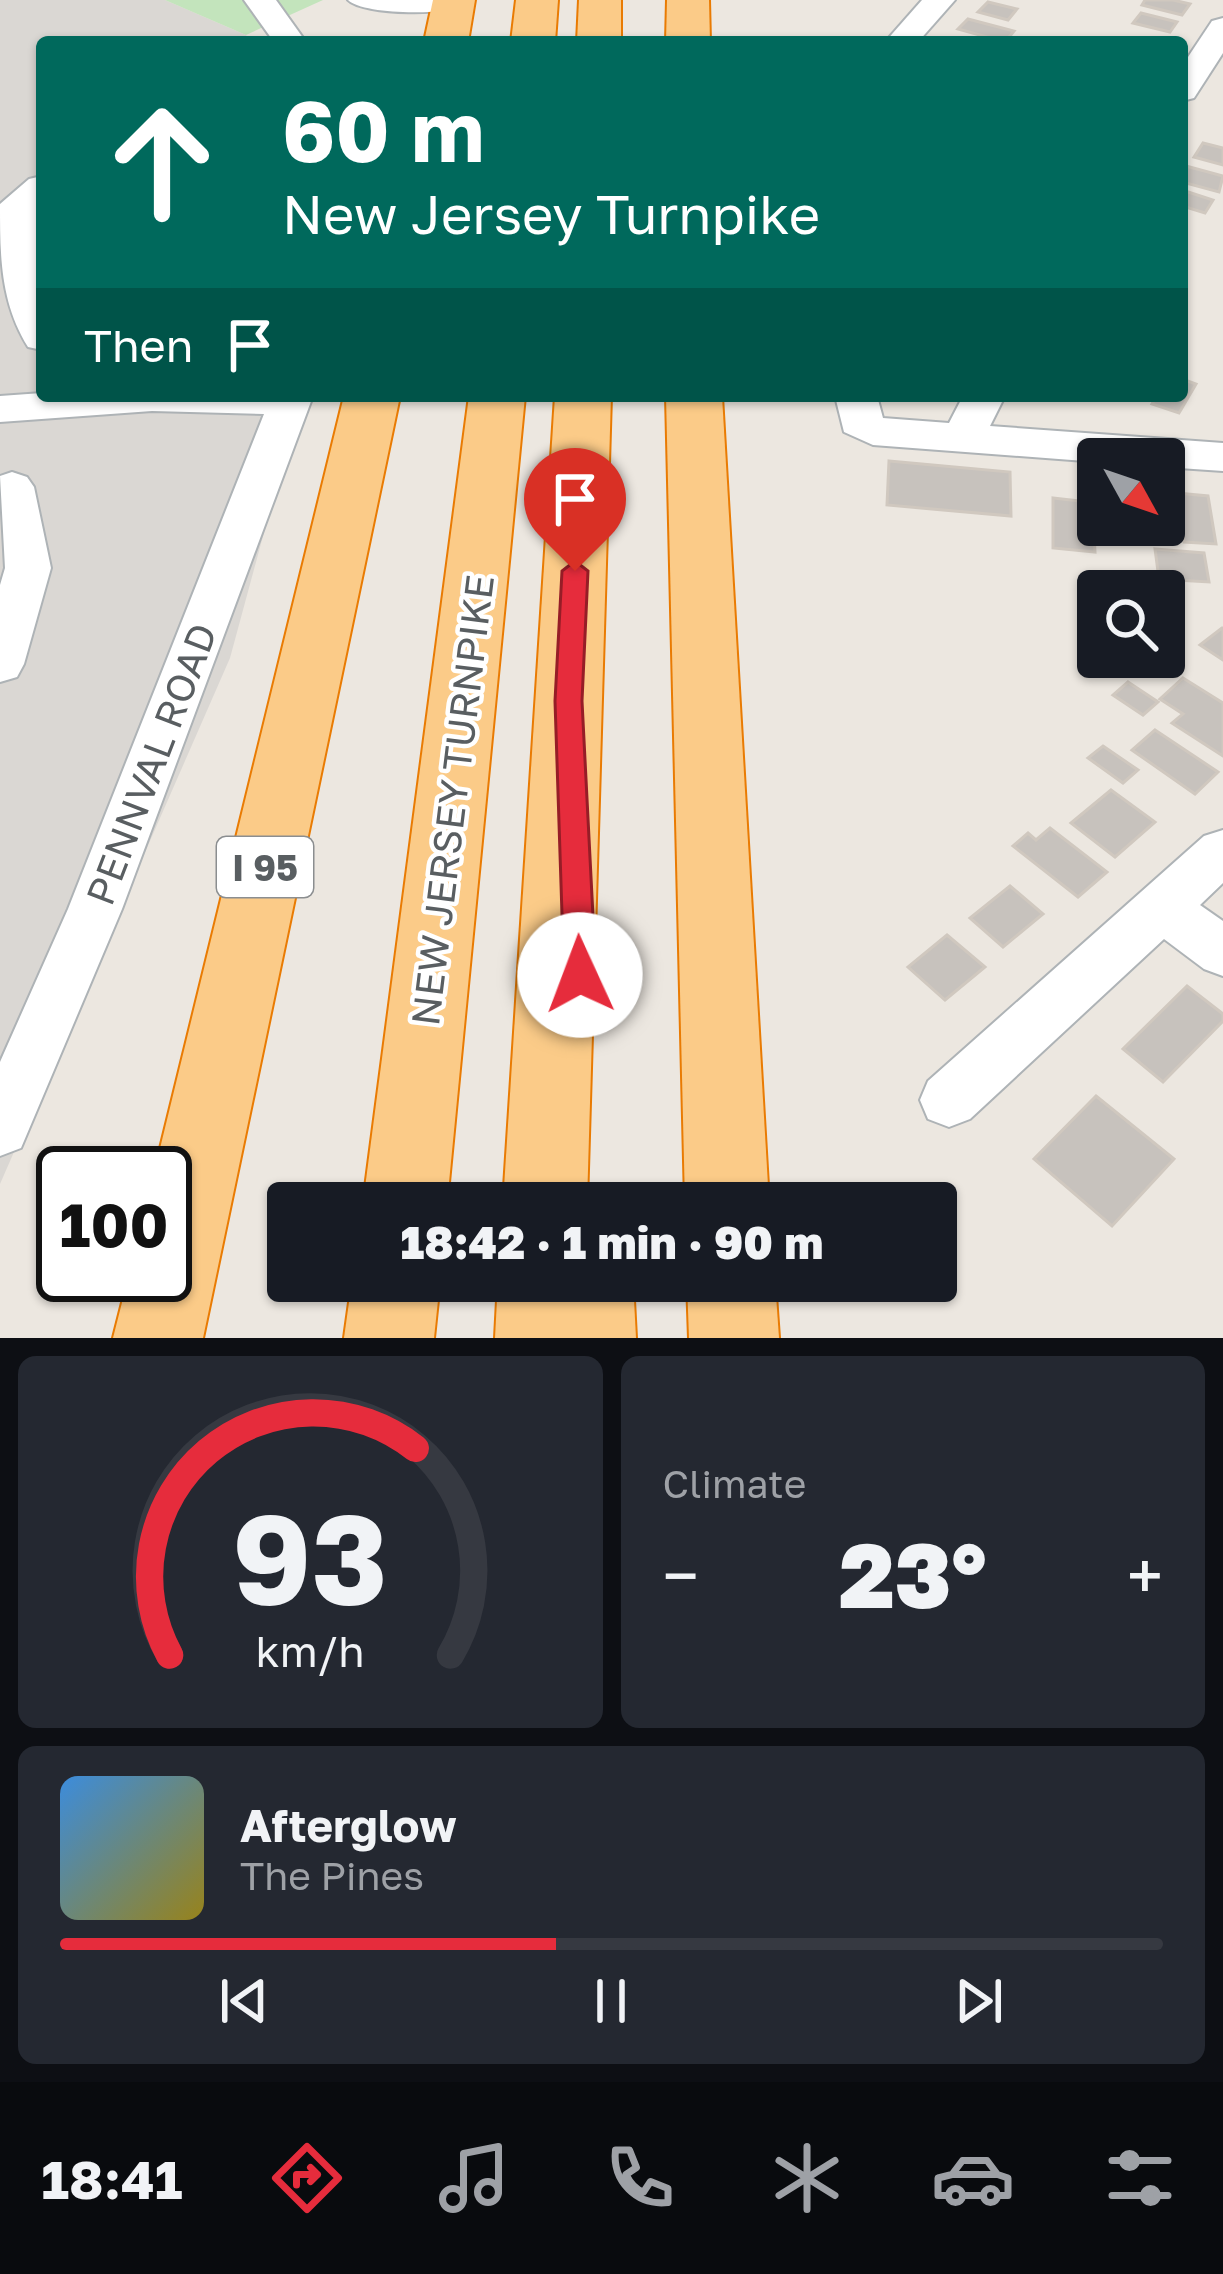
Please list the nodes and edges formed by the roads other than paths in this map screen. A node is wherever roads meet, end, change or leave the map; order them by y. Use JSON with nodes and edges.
{"nodes":[{"id":1,"x":260,"y":0,"type":"edge"},
{"id":2,"x":364,"y":0,"type":"edge"},
{"id":3,"x":537,"y":0,"type":"edge"},
{"id":4,"x":601,"y":0,"type":"edge"},
{"id":5,"x":688,"y":0,"type":"edge"},
{"id":6,"x":939,"y":0,"type":"edge"},
{"id":7,"x":451,"y":15,"type":"edge"},
{"id":8,"x":1223,"y":28,"type":"edge"},
{"id":9,"x":286,"y":36,"type":"edge"},
{"id":10,"x":534,"y":36,"type":"edge"},
{"id":11,"x":599,"y":36,"type":"edge"},
{"id":12,"x":688,"y":36,"type":"edge"},
{"id":13,"x":906,"y":36,"type":"edge"},
{"id":14,"x":1188,"y":83,"type":"edge"},
{"id":15,"x":36,"y":191,"type":"edge"},
{"id":16,"x":36,"y":326,"type":"edge"},
{"id":17,"x":65,"y":402,"type":"edge"},
{"id":18,"x":291,"y":402,"type":"edge"},
{"id":19,"x":371,"y":402,"type":"edge"},
{"id":20,"x":496,"y":402,"type":"edge"},
{"id":21,"x":584,"y":402,"type":"edge"},
{"id":22,"x":694,"y":402,"type":"edge"},
{"id":23,"x":980,"y":402,"type":"edge"},
{"id":24,"x":0,"y":409,"type":"edge"},
{"id":25,"x":859,"y":412,"type":"edge"},
{"id":26,"x":968,"y":439,"type":"junction"},
{"id":27,"x":1223,"y":458,"type":"edge"},
{"id":28,"x":12,"y":488,"type":"dead end"},
{"id":29,"x":0,"y":664,"type":"edge"},
{"id":30,"x":568,"y":701,"type":"junction"},
{"id":31,"x":1223,"y":851,"type":"edge"},
{"id":32,"x":1161,"y":906,"type":"junction"},
{"id":33,"x":1223,"y":952,"type":"edge"},
{"id":34,"x":949,"y":1100,"type":"dead end"},
{"id":35,"x":0,"y":1129,"type":"edge"},
{"id":36,"x":407,"y":1182,"type":"edge"},
{"id":37,"x":546,"y":1182,"type":"edge"},
{"id":38,"x":586,"y":1182,"type":"edge"},
{"id":39,"x":726,"y":1182,"type":"edge"},
{"id":40,"x":393,"y":1302,"type":"edge"},
{"id":41,"x":541,"y":1302,"type":"edge"},
{"id":42,"x":590,"y":1302,"type":"edge"},
{"id":43,"x":732,"y":1302,"type":"edge"},
{"id":44,"x":158,"y":1338,"type":"edge"},
{"id":45,"x":389,"y":1338,"type":"edge"},
{"id":46,"x":540,"y":1338,"type":"edge"},
{"id":47,"x":591,"y":1338,"type":"edge"},
{"id":48,"x":734,"y":1338,"type":"edge"}],
"edges":[{"from":1,"to":9,"type":"street"},
{"from":2,"to":7,"type":"street"},
{"from":3,"to":10,"type":"highway"},
{"from":4,"to":11,"type":"highway"},
{"from":5,"to":12,"type":"highway"},
{"from":6,"to":13,"type":"street"},
{"from":8,"to":14,"type":"street"},
{"from":15,"to":16,"type":"street"},
{"from":17,"to":24,"type":"street"},
{"from":18,"to":35,"type":"street","name":"PENNVAL ROAD"},
{"from":19,"to":44,"type":"highway","number":"I 95"},
{"from":20,"to":36,"type":"highway","name":"NEW JERSEY TURNPIKE"},
{"from":21,"to":30,"type":"highway"},
{"from":22,"to":39,"type":"highway"},
{"from":23,"to":26,"type":"street"},
{"from":25,"to":26,"type":"street"},
{"from":26,"to":27,"type":"street"},
{"from":28,"to":29,"type":"street"},
{"from":30,"to":37,"type":"highway"},
{"from":30,"to":38,"type":"highway"},
{"from":31,"to":32,"type":"street"},
{"from":32,"to":33,"type":"street"},
{"from":32,"to":34,"type":"street"},
{"from":40,"to":45,"type":"highway"},
{"from":41,"to":46,"type":"highway"},
{"from":42,"to":47,"type":"highway"},
{"from":43,"to":48,"type":"highway"}]}
